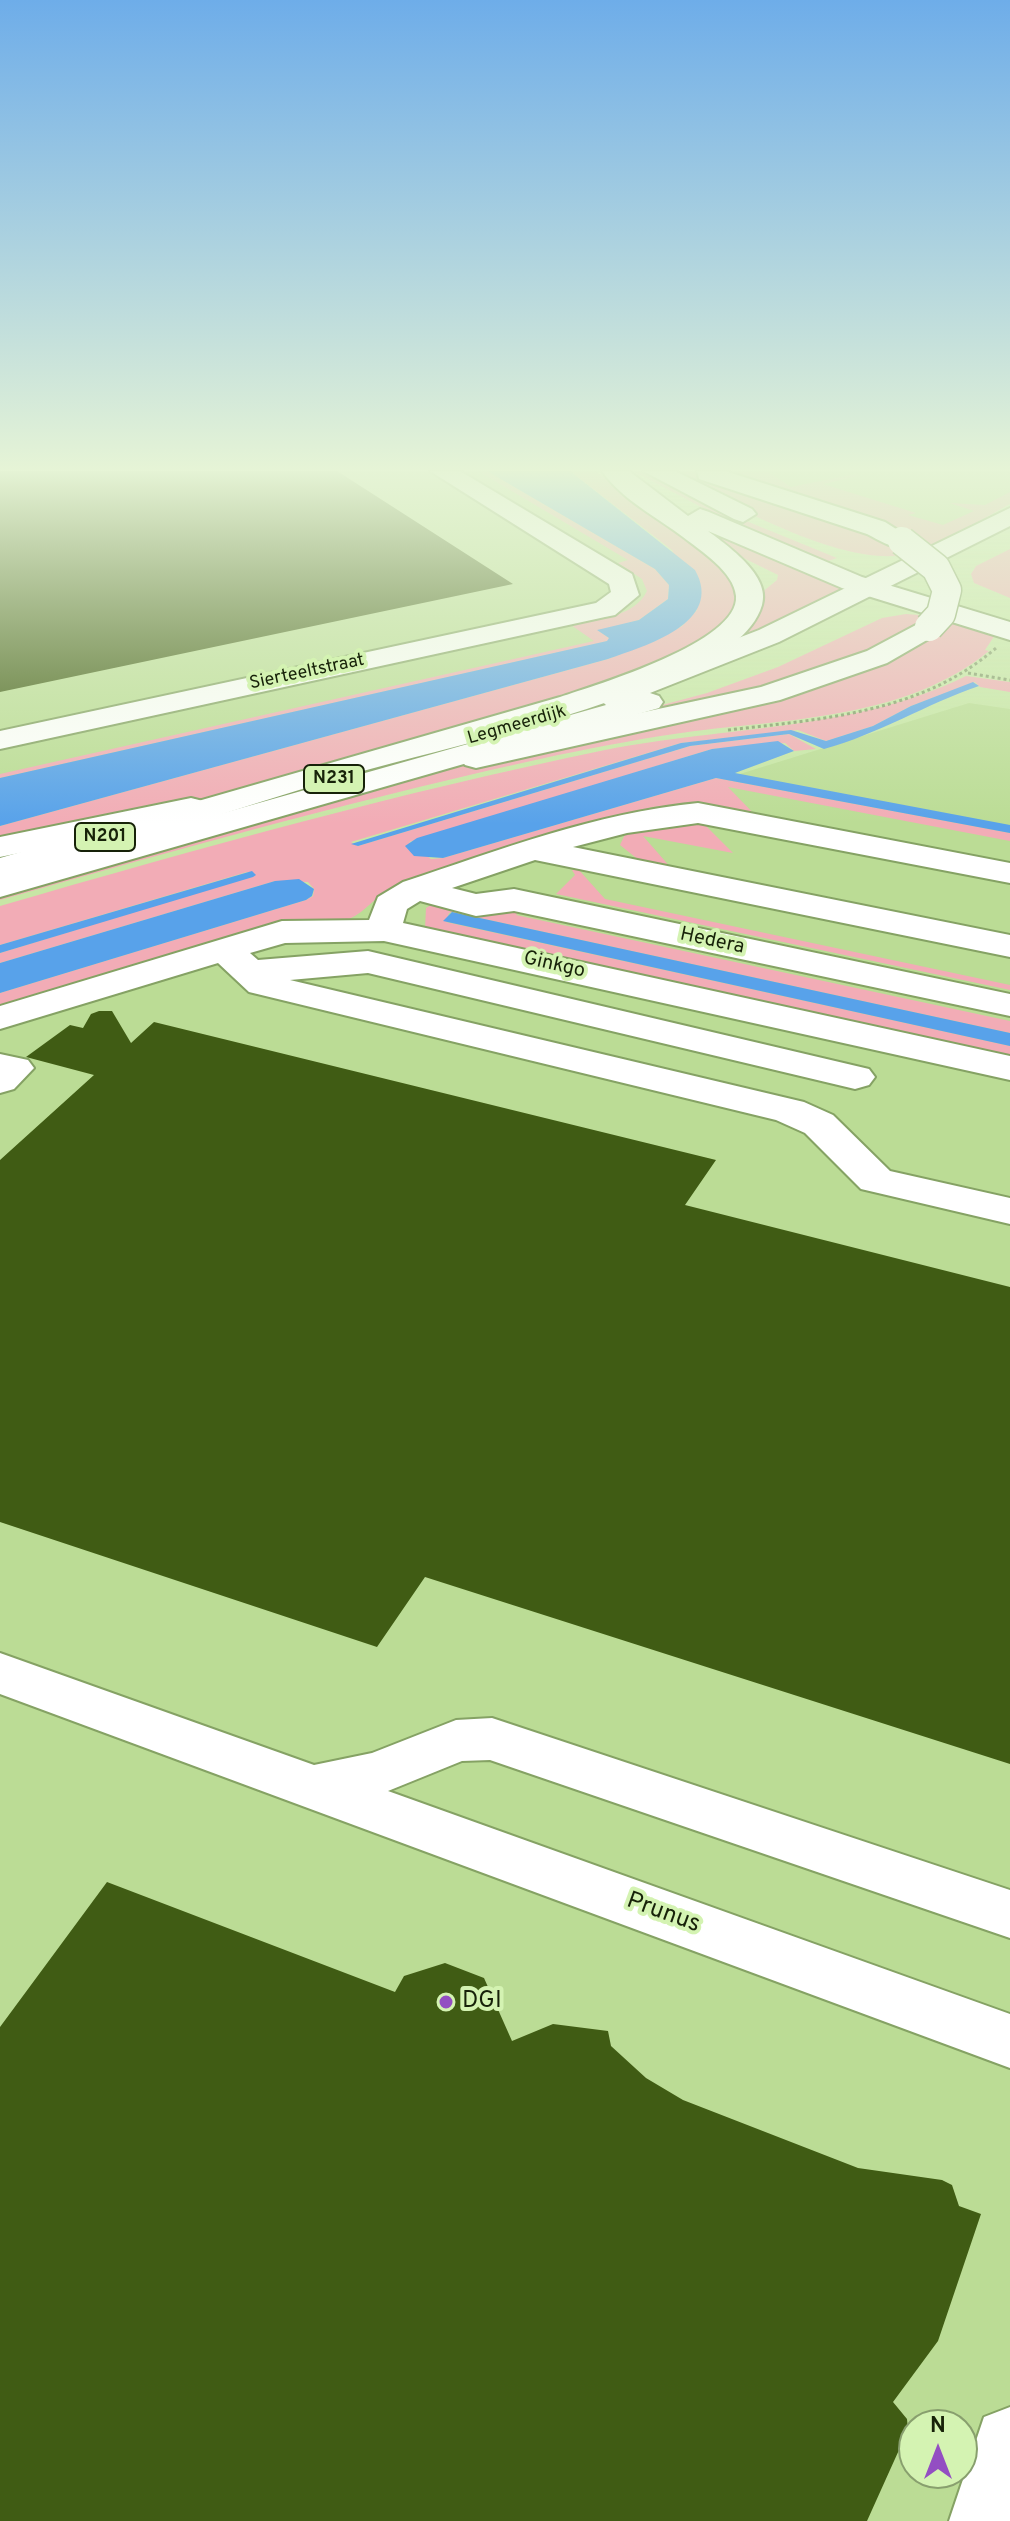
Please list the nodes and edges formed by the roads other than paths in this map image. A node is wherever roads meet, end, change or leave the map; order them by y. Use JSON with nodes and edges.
{"nodes":[{"id":1,"x":624,"y":589,"type":"edge"},
{"id":2,"x":747,"y":589,"type":"edge"},
{"id":3,"x":864,"y":589,"type":"edge"},
{"id":4,"x":891,"y":589,"type":"edge"},
{"id":5,"x":907,"y":589,"type":"edge"},
{"id":6,"x":945,"y":589,"type":"edge"},
{"id":7,"x":946,"y":589,"type":"edge"},
{"id":8,"x":1010,"y":608,"type":"edge"},
{"id":9,"x":1010,"y":631,"type":"edge"},
{"id":10,"x":294,"y":686,"type":"junction"},
{"id":11,"x":0,"y":740,"type":"edge"},
{"id":12,"x":0,"y":763,"type":"edge"},
{"id":13,"x":379,"y":777,"type":"junction"},
{"id":14,"x":209,"y":804,"type":"junction"},
{"id":15,"x":0,"y":847,"type":"edge"},
{"id":16,"x":538,"y":850,"type":"junction"},
{"id":17,"x":0,"y":871,"type":"edge"},
{"id":18,"x":1010,"y":873,"type":"edge"},
{"id":19,"x":0,"y":887,"type":"edge"},
{"id":20,"x":415,"y":889,"type":"junction"},
{"id":21,"x":384,"y":930,"type":"junction"},
{"id":22,"x":1010,"y":946,"type":"edge"},
{"id":23,"x":236,"y":960,"type":"junction"},
{"id":24,"x":1010,"y":1005,"type":"edge"},
{"id":25,"x":0,"y":1018,"type":"edge"},
{"id":26,"x":883,"y":1039,"type":"junction"},
{"id":27,"x":0,"y":1066,"type":"edge"},
{"id":28,"x":1010,"y":1068,"type":"edge"},
{"id":29,"x":855,"y":1077,"type":"junction"},
{"id":30,"x":0,"y":1081,"type":"edge"},
{"id":31,"x":819,"y":1124,"type":"junction"},
{"id":32,"x":1010,"y":1211,"type":"edge"},
{"id":33,"x":0,"y":1673,"type":"edge"},
{"id":34,"x":316,"y":1786,"type":"junction"},
{"id":35,"x":1010,"y":1914,"type":"edge"},
{"id":36,"x":1010,"y":2041,"type":"edge"},
{"id":37,"x":1010,"y":2442,"type":"edge"},
{"id":38,"x":986,"y":2521,"type":"edge"}],
"edges":[{"from":1,"to":10,"type":"main road","name":"Sierteeltstraat"},
{"from":2,"to":14,"type":"main road","number":"N201"},
{"from":3,"to":17,"type":"main road","name":"Legmeerdijk","number":"N231"},
{"from":4,"to":13,"type":"main road","name":"Legmeerdijk","number":"N231"},
{"from":5,"to":9,"type":"main road","number":"N201"},
{"from":6,"to":8,"type":"main road"},
{"from":7,"to":13,"type":"main road","number":"N231","bridge":true},
{"from":10,"to":11,"type":"main road","name":"Sierteeltstraat"},
{"from":10,"to":12,"type":"main road"},
{"from":13,"to":19,"type":"main road","name":"Legmeerdijk","number":"N231"},
{"from":14,"to":15,"type":"main road"},
{"from":14,"to":17,"type":"main road","number":"N201"},
{"from":16,"to":18,"type":"main road"},
{"from":16,"to":20,"type":"main road"},
{"from":16,"to":22,"type":"main road"},
{"from":20,"to":21,"type":"main road"},
{"from":20,"to":24,"type":"main road","name":"Hedera"},
{"from":21,"to":23,"type":"main road","name":"Ginkgo"},
{"from":21,"to":26,"type":"main road","name":"Ginkgo"},
{"from":23,"to":25,"type":"main road","name":"Ginkgo"},
{"from":23,"to":29,"type":"main road","name":"Ginkgo"},
{"from":23,"to":31,"type":"main road"},
{"from":26,"to":28,"type":"main road","name":"Ginkgo"},
{"from":26,"to":29,"type":"main road"},
{"from":27,"to":30,"type":"main road"},
{"from":29,"to":31,"type":"main road"},
{"from":31,"to":32,"type":"main road"},
{"from":33,"to":34,"type":"main road","name":"Prunus"},
{"from":34,"to":35,"type":"main road"},
{"from":34,"to":36,"type":"main road","name":"Prunus"},
{"from":37,"to":38,"type":"main road"}]}
